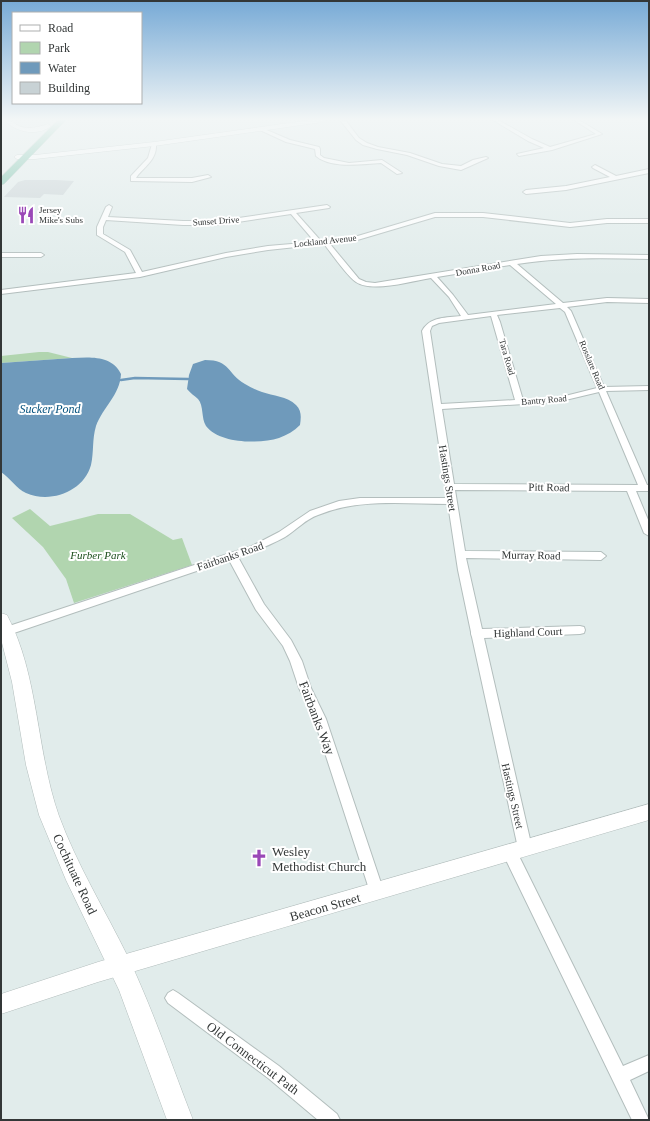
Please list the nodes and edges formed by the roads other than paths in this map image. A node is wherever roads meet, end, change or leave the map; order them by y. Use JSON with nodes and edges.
{"nodes":[{"id":1,"x":9,"y":172,"type":"edge"},
{"id":2,"x":138,"y":172,"type":"edge"},
{"id":3,"x":605,"y":172,"type":"edge"},
{"id":4,"x":639,"y":172,"type":"edge"},
{"id":5,"x":208,"y":177,"type":"dead end"},
{"id":6,"x":615,"y":178,"type":"junction"},
{"id":7,"x":1,"y":182,"type":"edge"},
{"id":8,"x":526,"y":192,"type":"dead end"},
{"id":9,"x":109,"y":207,"type":"dead end"},
{"id":10,"x":327,"y":207,"type":"dead end"},
{"id":11,"x":292,"y":212,"type":"junction"},
{"id":12,"x":104,"y":218,"type":"junction"},
{"id":13,"x":649,"y":222,"type":"edge"},
{"id":14,"x":319,"y":243,"type":"junction"},
{"id":15,"x":326,"y":243,"type":"junction"},
{"id":16,"x":1,"y":255,"type":"edge"},
{"id":17,"x":41,"y":255,"type":"dead end"},
{"id":18,"x":649,"y":257,"type":"edge"},
{"id":19,"x":512,"y":263,"type":"junction"},
{"id":20,"x":140,"y":275,"type":"junction"},
{"id":21,"x":433,"y":276,"type":"junction"},
{"id":22,"x":1,"y":292,"type":"edge"},
{"id":23,"x":649,"y":301,"type":"edge"},
{"id":24,"x":564,"y":305,"type":"junction"},
{"id":25,"x":493,"y":314,"type":"junction"},
{"id":26,"x":466,"y":317,"type":"junction"},
{"id":27,"x":649,"y":388,"type":"edge"},
{"id":28,"x":602,"y":389,"type":"junction"},
{"id":29,"x":520,"y":402,"type":"junction"},
{"id":30,"x":437,"y":406,"type":"junction"},
{"id":31,"x":450,"y":486,"type":"junction"},
{"id":32,"x":630,"y":488,"type":"junction"},
{"id":33,"x":647,"y":488,"type":"edge"},
{"id":34,"x":452,"y":501,"type":"junction"},
{"id":35,"x":649,"y":533,"type":"edge"},
{"id":36,"x":460,"y":554,"type":"junction"},
{"id":37,"x":232,"y":556,"type":"junction"},
{"id":38,"x":601,"y":556,"type":"dead end"},
{"id":39,"x":4,"y":625,"type":"edge"},
{"id":40,"x":580,"y":630,"type":"dead end"},
{"id":41,"x":476,"y":634,"type":"junction"},
{"id":42,"x":649,"y":812,"type":"edge"},
{"id":43,"x":518,"y":851,"type":"junction"},
{"id":44,"x":377,"y":892,"type":"junction"},
{"id":45,"x":120,"y":966,"type":"junction"},
{"id":46,"x":173,"y":998,"type":"dead end"},
{"id":47,"x":1,"y":1004,"type":"edge"},
{"id":48,"x":649,"y":1063,"type":"edge"},
{"id":49,"x":619,"y":1076,"type":"junction"},
{"id":50,"x":180,"y":1120,"type":"edge"},
{"id":51,"x":331,"y":1120,"type":"edge"},
{"id":52,"x":641,"y":1120,"type":"edge"}],
"edges":[{"from":1,"to":7,"type":"highway"},
{"from":2,"to":5,"type":"street"},
{"from":3,"to":6,"type":"street"},
{"from":4,"to":6,"type":"street"},
{"from":6,"to":8,"type":"street"},
{"from":9,"to":12,"type":"street"},
{"from":10,"to":11,"type":"street","name":"Sunset Drive"},
{"from":11,"to":12,"type":"street","name":"Sunset Drive"},
{"from":11,"to":14,"type":"street"},
{"from":12,"to":20,"type":"street"},
{"from":13,"to":15,"type":"street","name":"Lockland Avenue"},
{"from":14,"to":15,"type":"street","name":"Lockland Avenue"},
{"from":14,"to":20,"type":"street","name":"Lockland Avenue"},
{"from":15,"to":21,"type":"street","name":"Donna Road"},
{"from":16,"to":17,"type":"street"},
{"from":18,"to":19,"type":"street","name":"Donna Road"},
{"from":19,"to":21,"type":"street","name":"Donna Road"},
{"from":19,"to":24,"type":"street","name":"Rosslare Road"},
{"from":20,"to":22,"type":"street","name":"Lockland Avenue"},
{"from":21,"to":26,"type":"street"},
{"from":23,"to":24,"type":"street","name":"Hastings Street"},
{"from":24,"to":25,"type":"street","name":"Hastings Street"},
{"from":24,"to":28,"type":"street","name":"Rosslare Road"},
{"from":25,"to":26,"type":"street","name":"Hastings Street"},
{"from":25,"to":29,"type":"street","name":"Tara Road"},
{"from":26,"to":30,"type":"street","name":"Hastings Street"},
{"from":27,"to":28,"type":"street","name":"Bantry Road"},
{"from":28,"to":29,"type":"street","name":"Bantry Road"},
{"from":28,"to":33,"type":"street","name":"Rosslare Road"},
{"from":29,"to":30,"type":"street","name":"Bantry Road"},
{"from":30,"to":31,"type":"street","name":"Hastings Street"},
{"from":31,"to":32,"type":"street","name":"Pitt Road"},
{"from":31,"to":34,"type":"street","name":"Hastings Street"},
{"from":32,"to":33,"type":"street","name":"Pitt Road"},
{"from":32,"to":35,"type":"street"},
{"from":34,"to":36,"type":"street","name":"Hastings Street"},
{"from":34,"to":37,"type":"street","name":"Fairbanks Road"},
{"from":36,"to":38,"type":"street","name":"Murray Road"},
{"from":36,"to":41,"type":"street","name":"Hastings Street"},
{"from":37,"to":39,"type":"street","name":"Fairbanks Road"},
{"from":37,"to":44,"type":"street","name":"Fairbanks Way"},
{"from":39,"to":45,"type":"main road","name":"Cochituate Road"},
{"from":40,"to":41,"type":"street","name":"Highland Court"},
{"from":41,"to":43,"type":"street","name":"Hastings Street"},
{"from":42,"to":43,"type":"street","name":"Beacon Street"},
{"from":43,"to":44,"type":"street","name":"Beacon Street"},
{"from":43,"to":49,"type":"street","name":"Hastings Street"},
{"from":44,"to":45,"type":"street","name":"Beacon Street"},
{"from":45,"to":47,"type":"street","name":"Beacon Street"},
{"from":45,"to":50,"type":"main road","name":"Cochituate Road"},
{"from":46,"to":51,"type":"street","name":"Old Connecticut Path"},
{"from":48,"to":49,"type":"street"},
{"from":49,"to":52,"type":"street","name":"Hastings Street"}]}
